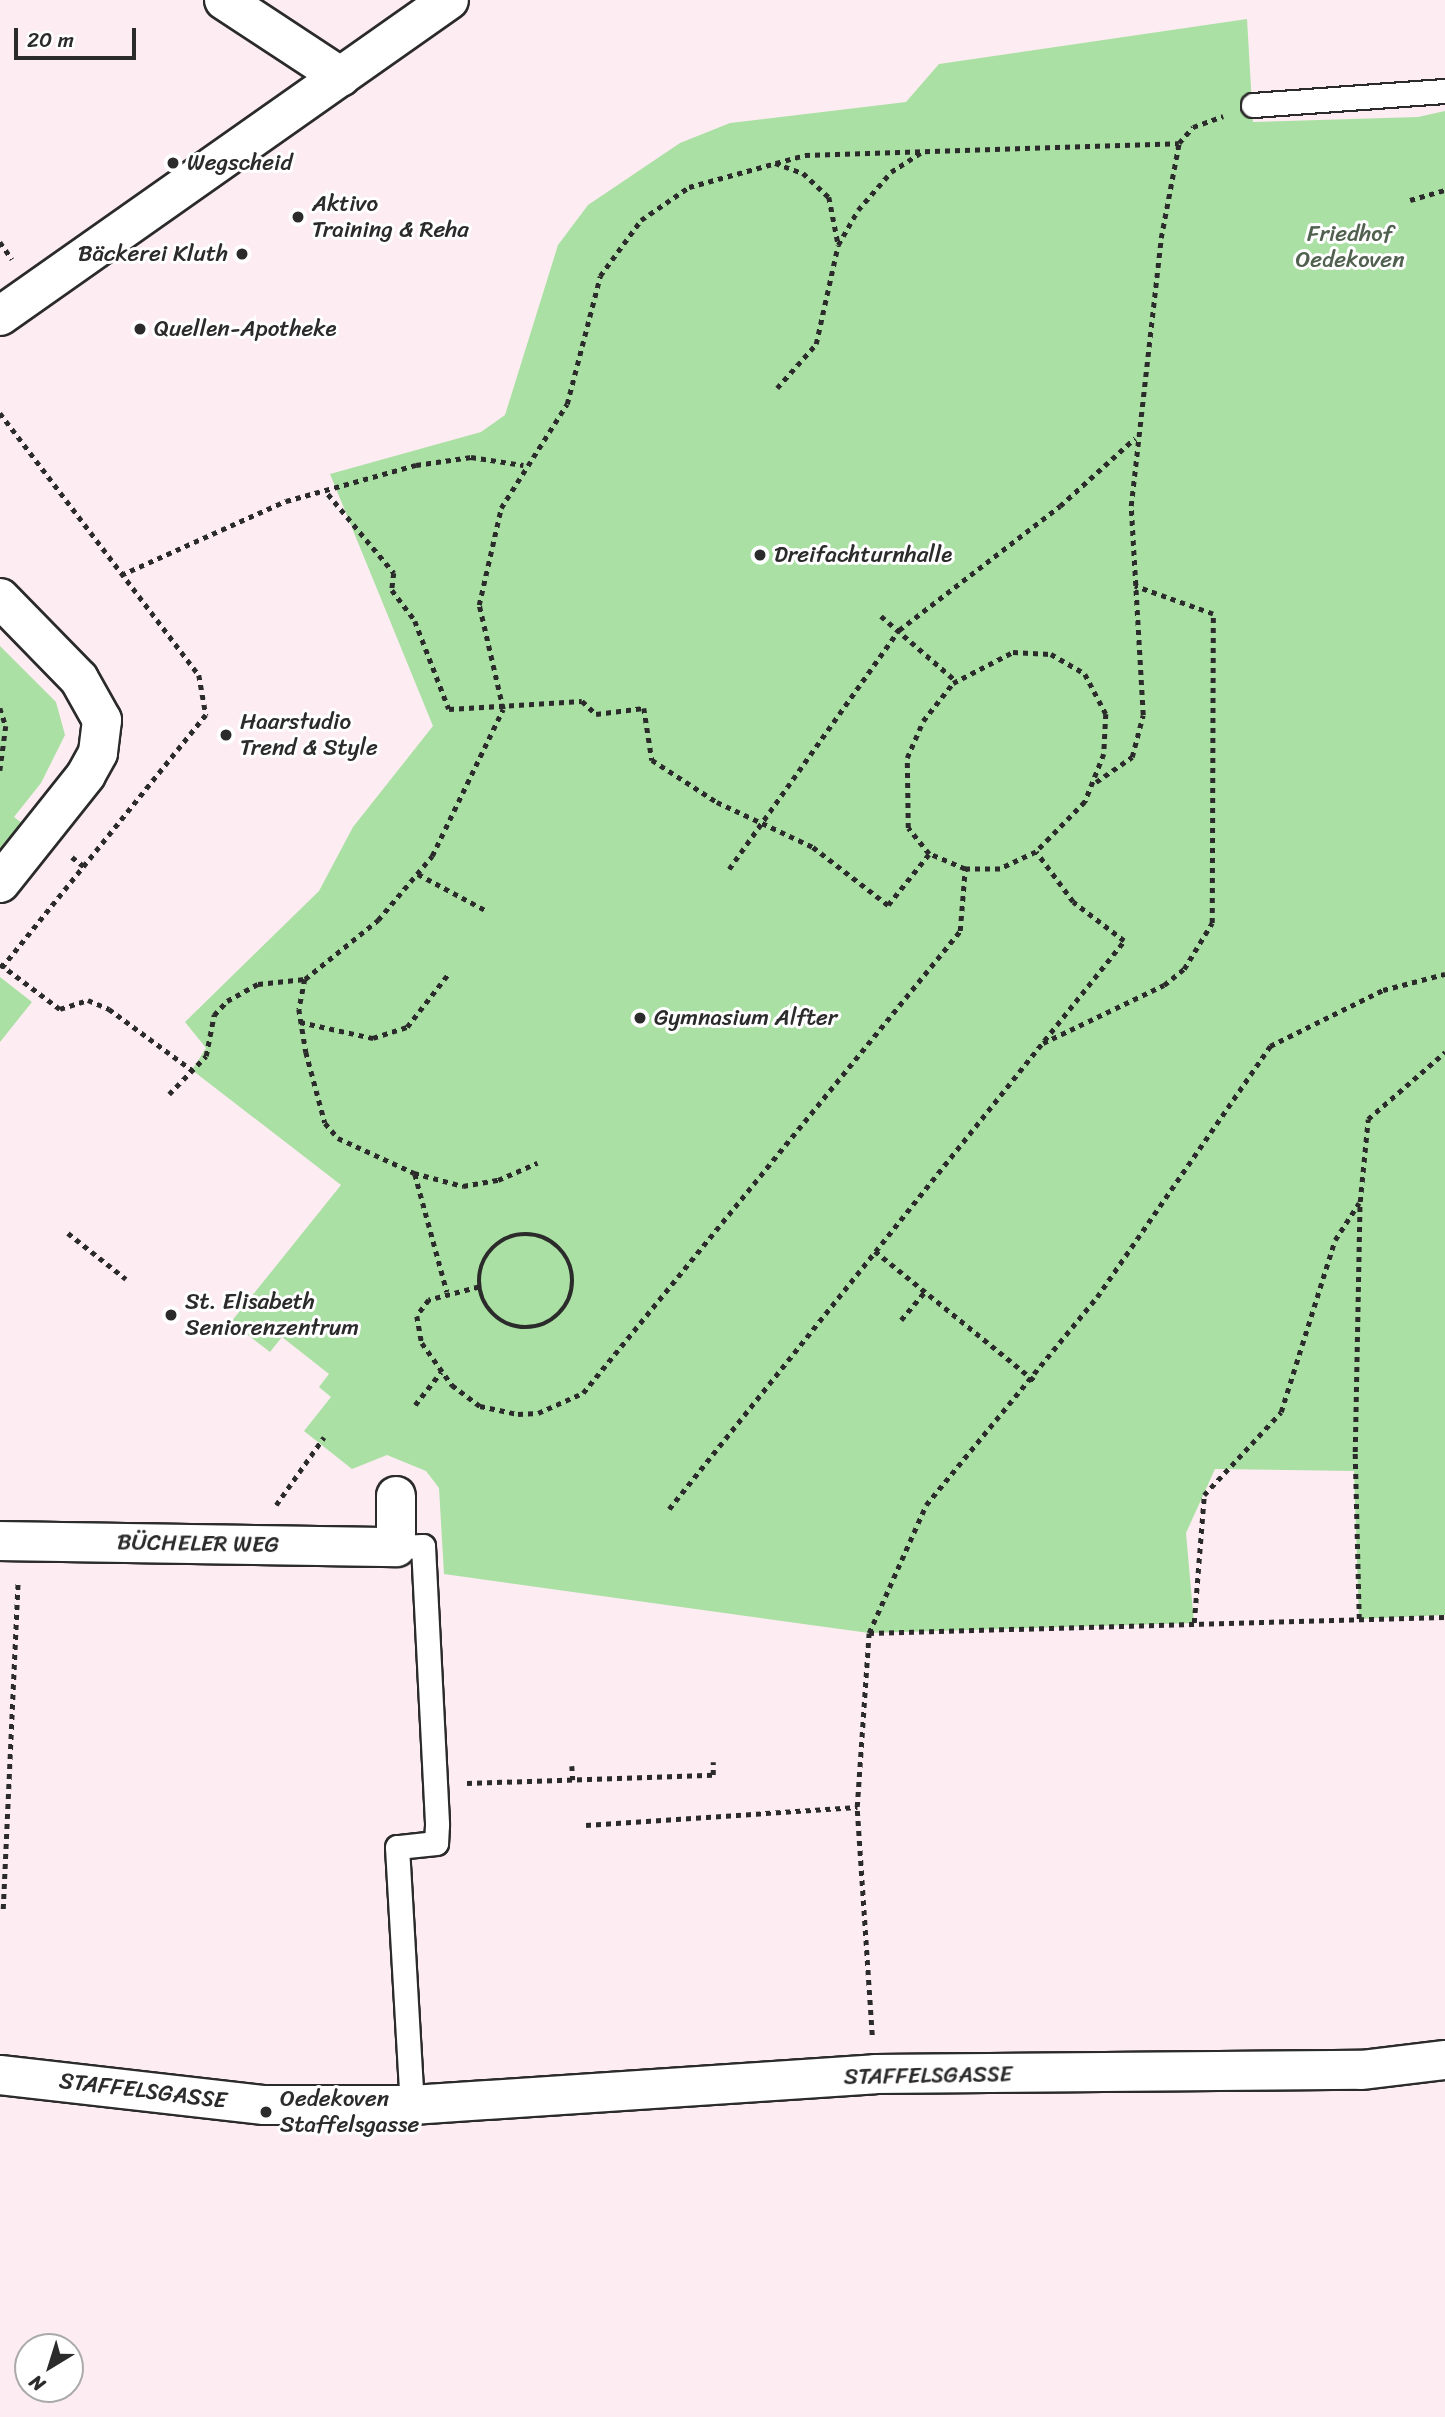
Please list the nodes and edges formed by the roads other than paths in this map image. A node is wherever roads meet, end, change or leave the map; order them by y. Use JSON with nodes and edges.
{"nodes":[{"id":1,"x":223,"y":0,"type":"edge"},
{"id":2,"x":449,"y":0,"type":"edge"},
{"id":3,"x":341,"y":77,"type":"junction"},
{"id":4,"x":1445,"y":91,"type":"edge"},
{"id":5,"x":1253,"y":105,"type":"road end"},
{"id":6,"x":0,"y":316,"type":"edge"},
{"id":7,"x":0,"y":598,"type":"edge"},
{"id":8,"x":0,"y":883,"type":"edge"},
{"id":9,"x":396,"y":1496,"type":"dead end"},
{"id":10,"x":10,"y":1541,"type":"edge"},
{"id":11,"x":396,"y":1547,"type":"junction"},
{"id":12,"x":1445,"y":2060,"type":"edge"},
{"id":13,"x":0,"y":2075,"type":"edge"},
{"id":14,"x":412,"y":2105,"type":"junction"}],
"edges":[{"from":1,"to":3,"type":"street"},
{"from":2,"to":3,"type":"street"},
{"from":3,"to":6,"type":"street"},
{"from":4,"to":5,"type":"lane"},
{"from":7,"to":8,"type":"street"},
{"from":9,"to":11,"type":"street"},
{"from":10,"to":11,"type":"street","name":"BÜCHELER WEG"},
{"from":11,"to":14,"type":"lane","name":"BÜCHELER WEG"},
{"from":12,"to":14,"type":"street","name":"STAFFELSGASSE"},
{"from":13,"to":14,"type":"street","name":"STAFFELSGASSE"}]}
